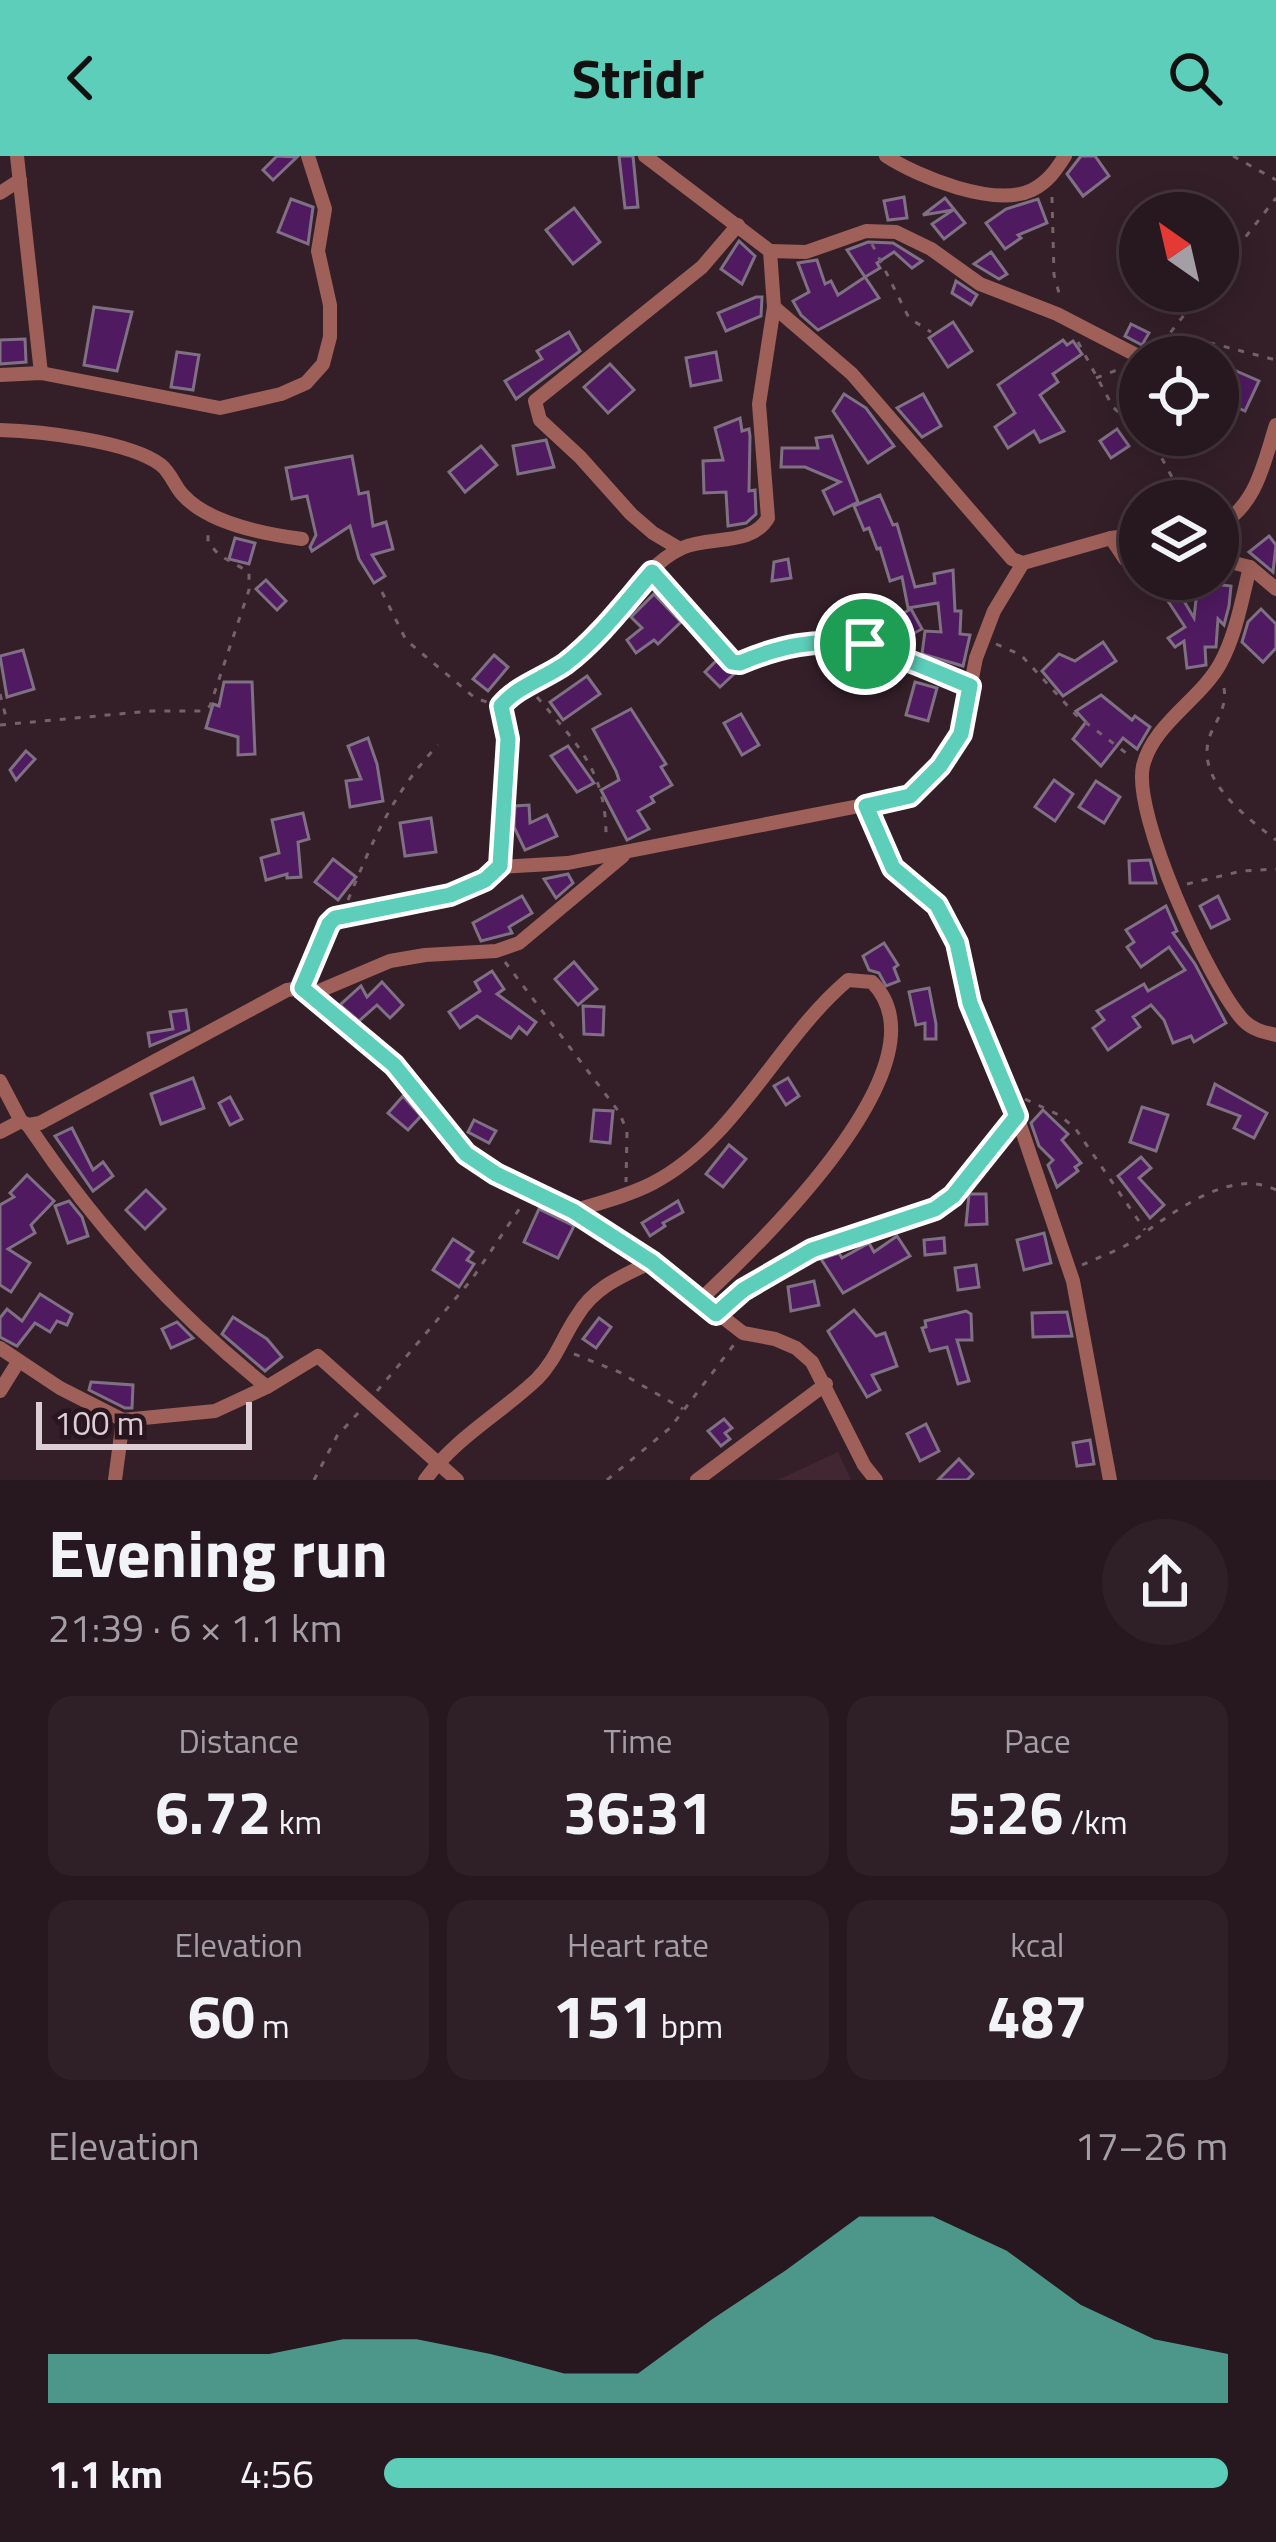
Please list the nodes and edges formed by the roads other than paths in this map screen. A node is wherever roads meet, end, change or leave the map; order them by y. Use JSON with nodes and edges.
{"nodes":[{"id":1,"x":17,"y":156,"type":"edge"},
{"id":2,"x":308,"y":156,"type":"edge"},
{"id":3,"x":645,"y":156,"type":"edge"},
{"id":4,"x":1065,"y":156,"type":"edge"},
{"id":5,"x":889,"y":157,"type":"edge"},
{"id":6,"x":20,"y":180,"type":"junction"},
{"id":7,"x":0,"y":193,"type":"edge"},
{"id":8,"x":738,"y":225,"type":"junction"},
{"id":9,"x":770,"y":251,"type":"junction"},
{"id":10,"x":774,"y":307,"type":"junction"},
{"id":11,"x":1119,"y":347,"type":"edge"},
{"id":12,"x":41,"y":373,"type":"junction"},
{"id":13,"x":0,"y":376,"type":"edge"},
{"id":14,"x":1276,"y":425,"type":"edge"},
{"id":15,"x":0,"y":430,"type":"edge"},
{"id":16,"x":1239,"y":511,"type":"edge"},
{"id":17,"x":1119,"y":537,"type":"edge"},
{"id":18,"x":1111,"y":538,"type":"junction"},
{"id":19,"x":302,"y":539,"type":"dead end"},
{"id":20,"x":680,"y":549,"type":"junction"},
{"id":21,"x":1119,"y":550,"type":"edge"},
{"id":22,"x":1023,"y":563,"type":"junction"},
{"id":23,"x":1239,"y":564,"type":"edge"},
{"id":24,"x":1250,"y":567,"type":"junction"},
{"id":25,"x":652,"y":572,"type":"junction"},
{"id":26,"x":1276,"y":589,"type":"edge"},
{"id":27,"x":970,"y":686,"type":"junction"},
{"id":28,"x":866,"y":806,"type":"junction"},
{"id":29,"x":627,"y":853,"type":"junction"},
{"id":30,"x":500,"y":866,"type":"junction"},
{"id":31,"x":307,"y":991,"type":"junction"},
{"id":32,"x":1276,"y":1035,"type":"edge"},
{"id":33,"x":0,"y":1082,"type":"edge"},
{"id":34,"x":1017,"y":1116,"type":"junction"},
{"id":35,"x":25,"y":1123,"type":"junction"},
{"id":36,"x":0,"y":1132,"type":"edge"},
{"id":37,"x":573,"y":1211,"type":"junction"},
{"id":38,"x":652,"y":1262,"type":"junction"},
{"id":39,"x":701,"y":1299,"type":"junction"},
{"id":40,"x":716,"y":1314,"type":"junction"},
{"id":41,"x":0,"y":1348,"type":"edge"},
{"id":42,"x":18,"y":1362,"type":"junction"},
{"id":43,"x":826,"y":1384,"type":"junction"},
{"id":44,"x":267,"y":1387,"type":"junction"},
{"id":45,"x":0,"y":1391,"type":"edge"},
{"id":46,"x":123,"y":1420,"type":"junction"},
{"id":47,"x":438,"y":1462,"type":"junction"},
{"id":48,"x":115,"y":1480,"type":"edge"},
{"id":49,"x":425,"y":1480,"type":"edge"},
{"id":50,"x":457,"y":1480,"type":"edge"},
{"id":51,"x":697,"y":1480,"type":"edge"},
{"id":52,"x":876,"y":1480,"type":"edge"},
{"id":53,"x":1110,"y":1480,"type":"edge"}],
"edges":[{"from":1,"to":6,"type":"street"},
{"from":2,"to":12,"type":"street"},
{"from":3,"to":8,"type":"street"},
{"from":4,"to":5,"type":"street"},
{"from":6,"to":7,"type":"street"},
{"from":6,"to":12,"type":"street"},
{"from":8,"to":9,"type":"street"},
{"from":8,"to":20,"type":"street"},
{"from":9,"to":10,"type":"street"},
{"from":9,"to":11,"type":"street"},
{"from":10,"to":20,"type":"street"},
{"from":10,"to":22,"type":"street"},
{"from":12,"to":13,"type":"street"},
{"from":14,"to":16,"type":"street"},
{"from":15,"to":19,"type":"street"},
{"from":17,"to":18,"type":"street"},
{"from":18,"to":21,"type":"street"},
{"from":18,"to":22,"type":"street"},
{"from":20,"to":25,"type":"street"},
{"from":22,"to":27,"type":"street"},
{"from":23,"to":24,"type":"street"},
{"from":24,"to":26,"type":"street"},
{"from":24,"to":32,"type":"street"},
{"from":25,"to":27,"type":"street"},
{"from":25,"to":30,"type":"street"},
{"from":27,"to":28,"type":"street"},
{"from":28,"to":29,"type":"street"},
{"from":28,"to":34,"type":"street"},
{"from":29,"to":30,"type":"street"},
{"from":29,"to":31,"type":"street"},
{"from":30,"to":31,"type":"street"},
{"from":31,"to":35,"type":"street"},
{"from":31,"to":37,"type":"street"},
{"from":33,"to":35,"type":"street"},
{"from":34,"to":40,"type":"street"},
{"from":34,"to":53,"type":"street"},
{"from":35,"to":36,"type":"street"},
{"from":35,"to":44,"type":"street"},
{"from":37,"to":38,"type":"street"},
{"from":37,"to":39,"type":"street"},
{"from":38,"to":39,"type":"street"},
{"from":38,"to":47,"type":"street"},
{"from":39,"to":40,"type":"street"},
{"from":40,"to":43,"type":"street"},
{"from":41,"to":42,"type":"street"},
{"from":42,"to":45,"type":"street"},
{"from":42,"to":46,"type":"street"},
{"from":43,"to":51,"type":"street"},
{"from":43,"to":52,"type":"street"},
{"from":44,"to":46,"type":"street"},
{"from":44,"to":47,"type":"street"},
{"from":46,"to":48,"type":"street"},
{"from":47,"to":49,"type":"street"},
{"from":47,"to":50,"type":"street"}]}
